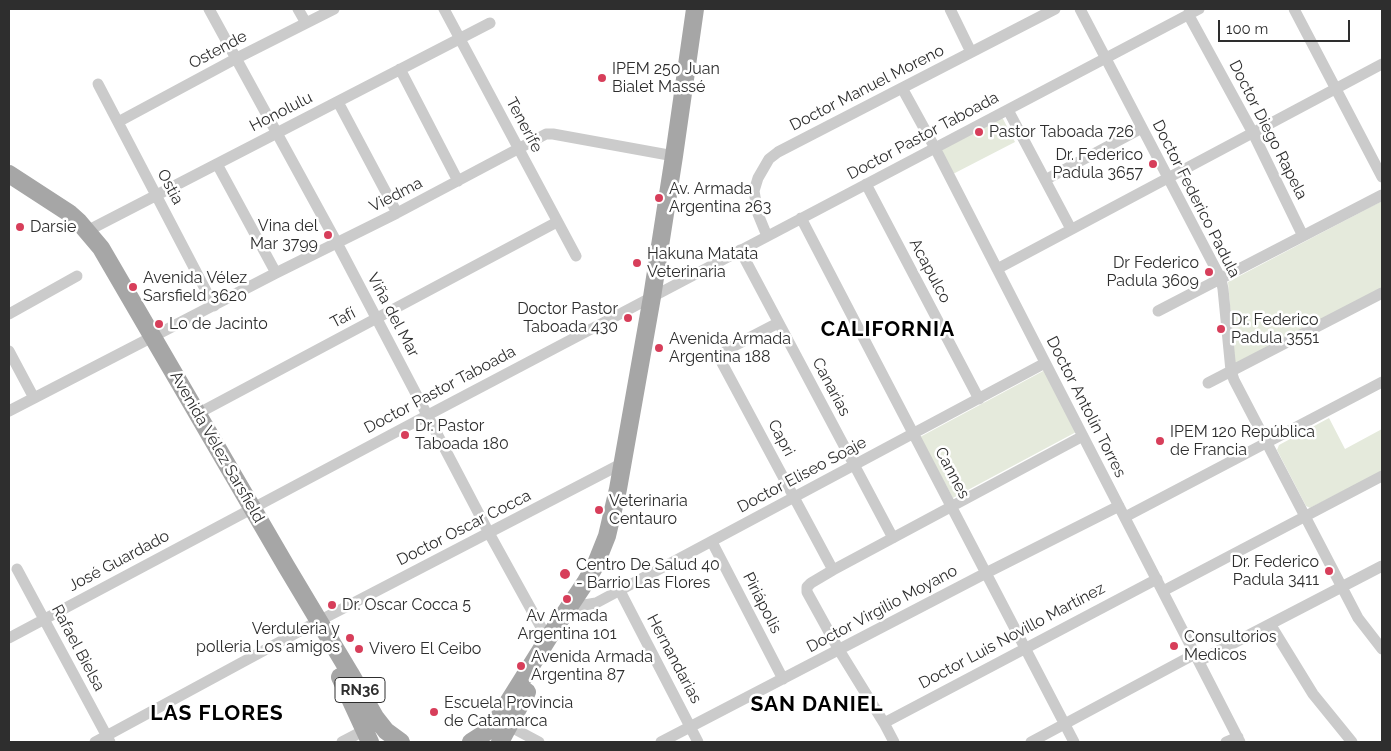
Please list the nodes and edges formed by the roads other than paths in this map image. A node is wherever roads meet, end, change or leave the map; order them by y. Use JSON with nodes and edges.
{"nodes":[{"id":1,"x":209,"y":9,"type":"edge"},
{"id":2,"x":298,"y":9,"type":"edge"},
{"id":3,"x":334,"y":9,"type":"edge"},
{"id":4,"x":444,"y":9,"type":"edge"},
{"id":5,"x":695,"y":9,"type":"edge"},
{"id":6,"x":708,"y":9,"type":"edge"},
{"id":7,"x":950,"y":9,"type":"edge"},
{"id":8,"x":1055,"y":9,"type":"edge"},
{"id":9,"x":1080,"y":9,"type":"edge"},
{"id":10,"x":1294,"y":9,"type":"edge"},
{"id":11,"x":1193,"y":12,"type":"edge"},
{"id":12,"x":306,"y":23,"type":"junction"},
{"id":13,"x":490,"y":23,"type":"dead end"},
{"id":14,"x":459,"y":39,"type":"junction"},
{"id":15,"x":971,"y":52,"type":"junction"},
{"id":16,"x":237,"y":58,"type":"junction"},
{"id":17,"x":1105,"y":58,"type":"junction"},
{"id":18,"x":1382,"y":64,"type":"edge"},
{"id":19,"x":400,"y":69,"type":"junction"},
{"id":20,"x":98,"y":84,"type":"dead end"},
{"id":21,"x":902,"y":88,"type":"junction"},
{"id":22,"x":1336,"y":89,"type":"junction"},
{"id":23,"x":338,"y":102,"type":"junction"},
{"id":24,"x":1008,"y":110,"type":"junction"},
{"id":25,"x":118,"y":122,"type":"junction"},
{"id":26,"x":1142,"y":128,"type":"junction"},
{"id":27,"x":276,"y":133,"type":"junction"},
{"id":28,"x":1253,"y":133,"type":"junction"},
{"id":29,"x":935,"y":148,"type":"junction"},
{"id":30,"x":518,"y":149,"type":"junction"},
{"id":31,"x":674,"y":156,"type":"junction"},
{"id":32,"x":217,"y":164,"type":"junction"},
{"id":33,"x":9,"y":174,"type":"edge"},
{"id":34,"x":1168,"y":177,"type":"junction"},
{"id":35,"x":1382,"y":177,"type":"edge"},
{"id":36,"x":1045,"y":180,"type":"junction"},
{"id":37,"x":458,"y":181,"type":"junction"},
{"id":38,"x":866,"y":184,"type":"junction"},
{"id":39,"x":9,"y":185,"type":"edge"},
{"id":40,"x":1382,"y":195,"type":"edge"},
{"id":41,"x":156,"y":196,"type":"junction"},
{"id":42,"x":397,"y":213,"type":"junction"},
{"id":43,"x":801,"y":218,"type":"junction"},
{"id":44,"x":557,"y":222,"type":"junction"},
{"id":45,"x":1071,"y":229,"type":"junction"},
{"id":46,"x":87,"y":231,"type":"junction"},
{"id":47,"x":767,"y":236,"type":"junction"},
{"id":48,"x":1303,"y":236,"type":"junction"},
{"id":49,"x":337,"y":243,"type":"junction"},
{"id":50,"x":740,"y":250,"type":"junction"},
{"id":51,"x":576,"y":256,"type":"dead end"},
{"id":52,"x":997,"y":269,"type":"junction"},
{"id":53,"x":276,"y":273,"type":"junction"},
{"id":54,"x":76,"y":276,"type":"dead end"},
{"id":55,"x":1221,"y":279,"type":"junction"},
{"id":56,"x":1382,"y":293,"type":"edge"},
{"id":57,"x":658,"y":294,"type":"junction"},
{"id":58,"x":214,"y":306,"type":"junction"},
{"id":59,"x":1158,"y":311,"type":"dead end"},
{"id":60,"x":9,"y":314,"type":"edge"},
{"id":61,"x":377,"y":319,"type":"junction"},
{"id":62,"x":778,"y":323,"type":"junction"},
{"id":63,"x":148,"y":339,"type":"junction"},
{"id":64,"x":9,"y":350,"type":"edge"},
{"id":65,"x":1045,"y":363,"type":"junction"},
{"id":66,"x":1231,"y":371,"type":"junction"},
{"id":67,"x":1382,"y":382,"type":"edge"},
{"id":68,"x":1208,"y":383,"type":"dead end"},
{"id":69,"x":34,"y":398,"type":"junction"},
{"id":70,"x":979,"y":399,"type":"junction"},
{"id":71,"x":9,"y":411,"type":"edge"},
{"id":72,"x":197,"y":414,"type":"junction"},
{"id":73,"x":428,"y":414,"type":"junction"},
{"id":74,"x":913,"y":434,"type":"junction"},
{"id":75,"x":1083,"y":436,"type":"junction"},
{"id":76,"x":1266,"y":443,"type":"junction"},
{"id":77,"x":623,"y":463,"type":"junction"},
{"id":78,"x":854,"y":466,"type":"junction"},
{"id":79,"x":1382,"y":476,"type":"edge"},
{"id":80,"x":794,"y":498,"type":"junction"},
{"id":81,"x":952,"y":506,"type":"junction"},
{"id":82,"x":1119,"y":506,"type":"junction"},
{"id":83,"x":248,"y":510,"type":"junction"},
{"id":84,"x":1305,"y":516,"type":"junction"},
{"id":85,"x":1124,"y":517,"type":"junction"},
{"id":86,"x":489,"y":533,"type":"junction"},
{"id":87,"x":893,"y":538,"type":"junction"},
{"id":88,"x":712,"y":542,"type":"junction"},
{"id":89,"x":1382,"y":566,"type":"edge"},
{"id":90,"x":18,"y":568,"type":"dead end"},
{"id":91,"x":833,"y":570,"type":"junction"},
{"id":92,"x":986,"y":573,"type":"junction"},
{"id":93,"x":1157,"y":579,"type":"junction"},
{"id":94,"x":1342,"y":587,"type":"junction"},
{"id":95,"x":620,"y":591,"type":"junction"},
{"id":96,"x":1163,"y":591,"type":"junction"},
{"id":97,"x":575,"y":605,"type":"junction"},
{"id":98,"x":44,"y":619,"type":"junction"},
{"id":99,"x":315,"y":623,"type":"junction"},
{"id":100,"x":1270,"y":624,"type":"junction"},
{"id":101,"x":549,"y":637,"type":"junction"},
{"id":102,"x":9,"y":638,"type":"edge"},
{"id":103,"x":1025,"y":648,"type":"junction"},
{"id":104,"x":1382,"y":649,"type":"edge"},
{"id":105,"x":839,"y":650,"type":"junction"},
{"id":106,"x":1197,"y":658,"type":"junction"},
{"id":107,"x":784,"y":679,"type":"junction"},
{"id":108,"x":884,"y":723,"type":"junction"},
{"id":109,"x":1065,"y":724,"type":"junction"},
{"id":110,"x":502,"y":725,"type":"junction"},
{"id":111,"x":690,"y":727,"type":"junction"},
{"id":112,"x":367,"y":736,"type":"edge"},
{"id":113,"x":108,"y":739,"type":"edge"},
{"id":114,"x":1239,"y":739,"type":"edge"},
{"id":115,"x":95,"y":742,"type":"edge"},
{"id":116,"x":342,"y":742,"type":"edge"},
{"id":117,"x":402,"y":742,"type":"edge"},
{"id":118,"x":472,"y":742,"type":"edge"},
{"id":119,"x":500,"y":742,"type":"edge"},
{"id":120,"x":539,"y":742,"type":"edge"},
{"id":121,"x":660,"y":742,"type":"edge"},
{"id":122,"x":698,"y":742,"type":"edge"},
{"id":123,"x":894,"y":742,"type":"edge"},
{"id":124,"x":1031,"y":742,"type":"edge"},
{"id":125,"x":1074,"y":742,"type":"edge"},
{"id":126,"x":1226,"y":742,"type":"edge"},
{"id":127,"x":1352,"y":742,"type":"edge"}],
"edges":[{"from":1,"to":16,"type":"street","name":"Viña del Mar"},
{"from":2,"to":12,"type":"street"},
{"from":3,"to":12,"type":"street","name":"Ostende"},
{"from":4,"to":14,"type":"street","name":"Tenerife"},
{"from":5,"to":31,"type":"main road"},
{"from":6,"to":57,"type":"main road"},
{"from":7,"to":15,"type":"street"},
{"from":8,"to":15,"type":"street","name":"Doctor Manuel Moreno"},
{"from":9,"to":17,"type":"street","name":"Doctor Federico Padula"},
{"from":10,"to":22,"type":"street"},
{"from":11,"to":17,"type":"street","name":"Doctor Pastor Taboada"},
{"from":11,"to":28,"type":"street","name":"Doctor Diego Rapela"},
{"from":12,"to":16,"type":"street","name":"Ostende"},
{"from":13,"to":14,"type":"street","name":"Honolulu"},
{"from":14,"to":19,"type":"street","name":"Honolulu"},
{"from":14,"to":30,"type":"street","name":"Tenerife"},
{"from":15,"to":21,"type":"street","name":"Doctor Manuel Moreno"},
{"from":16,"to":25,"type":"street","name":"Ostende"},
{"from":16,"to":27,"type":"street","name":"Viña del Mar"},
{"from":17,"to":24,"type":"street","name":"Doctor Pastor Taboada"},
{"from":17,"to":26,"type":"street","name":"Doctor Federico Padula"},
{"from":18,"to":22,"type":"street"},
{"from":19,"to":23,"type":"street","name":"Honolulu"},
{"from":19,"to":37,"type":"street"},
{"from":20,"to":25,"type":"street","name":"Ostia"},
{"from":21,"to":29,"type":"street","name":"Doctor Antolín Torres"},
{"from":21,"to":47,"type":"street","name":"Doctor Manuel Moreno"},
{"from":22,"to":28,"type":"street"},
{"from":22,"to":35,"type":"street"},
{"from":23,"to":27,"type":"street","name":"Honolulu"},
{"from":23,"to":42,"type":"street"},
{"from":24,"to":29,"type":"street","name":"Doctor Pastor Taboada"},
{"from":24,"to":36,"type":"street"},
{"from":25,"to":41,"type":"street","name":"Ostia"},
{"from":26,"to":34,"type":"street","name":"Doctor Federico Padula"},
{"from":26,"to":36,"type":"street"},
{"from":27,"to":32,"type":"street","name":"Honolulu"},
{"from":27,"to":49,"type":"street","name":"Viña del Mar"},
{"from":28,"to":34,"type":"street"},
{"from":28,"to":48,"type":"street","name":"Doctor Diego Rapela"},
{"from":29,"to":38,"type":"street","name":"Doctor Pastor Taboada"},
{"from":29,"to":52,"type":"street","name":"Doctor Antolín Torres"},
{"from":30,"to":31,"type":"street","name":"Viedma"},
{"from":30,"to":37,"type":"street","name":"Viedma"},
{"from":30,"to":44,"type":"street","name":"Tenerife"},
{"from":31,"to":57,"type":"main road"},
{"from":32,"to":41,"type":"street","name":"Honolulu"},
{"from":32,"to":53,"type":"street"},
{"from":33,"to":46,"type":"main road","name":"Avenida Vélez Sarsfield","number":"RN36"},
{"from":34,"to":45,"type":"street"},
{"from":34,"to":55,"type":"street","name":"Doctor Federico Padula"},
{"from":36,"to":45,"type":"street"},
{"from":37,"to":42,"type":"street","name":"Viedma"},
{"from":38,"to":43,"type":"street","name":"Doctor Pastor Taboada"},
{"from":38,"to":70,"type":"street","name":"Acapulco"},
{"from":39,"to":63,"type":"main road","name":"Avenida Vélez Sarsfield","number":"RN36"},
{"from":40,"to":48,"type":"street"},
{"from":41,"to":46,"type":"street","name":"Honolulu"},
{"from":41,"to":58,"type":"street","name":"Ostia"},
{"from":42,"to":49,"type":"street","name":"Viedma"},
{"from":43,"to":47,"type":"street","name":"Doctor Pastor Taboada"},
{"from":43,"to":74,"type":"street","name":"Cannes"},
{"from":44,"to":51,"type":"street","name":"Tenerife"},
{"from":44,"to":61,"type":"street","name":"Tafí"},
{"from":45,"to":52,"type":"street"},
{"from":46,"to":63,"type":"main road","name":"Avenida Vélez Sarsfield","number":"RN36"},
{"from":47,"to":50,"type":"street","name":"Doctor Pastor Taboada"},
{"from":48,"to":55,"type":"street"},
{"from":49,"to":53,"type":"street","name":"Viedma"},
{"from":49,"to":61,"type":"street","name":"Viña del Mar"},
{"from":50,"to":57,"type":"street","name":"Doctor Pastor Taboada"},
{"from":50,"to":62,"type":"street","name":"Canarias"},
{"from":52,"to":65,"type":"street","name":"Doctor Antolín Torres"},
{"from":53,"to":58,"type":"street","name":"Viedma"},
{"from":54,"to":60,"type":"street"},
{"from":55,"to":59,"type":"street"},
{"from":55,"to":66,"type":"street","name":"Doctor Federico Padula"},
{"from":56,"to":66,"type":"street"},
{"from":57,"to":73,"type":"street","name":"Doctor Pastor Taboada"},
{"from":57,"to":77,"type":"main road"},
{"from":57,"to":97,"type":"main road"},
{"from":58,"to":63,"type":"street","name":"Viedma"},
{"from":61,"to":72,"type":"street","name":"Tafí"},
{"from":61,"to":73,"type":"street","name":"Viña del Mar"},
{"from":62,"to":78,"type":"street","name":"Canarias"},
{"from":62,"to":80,"type":"street","name":"Capri"},
{"from":63,"to":69,"type":"street","name":"Viedma"},
{"from":63,"to":72,"type":"main road","name":"Avenida Vélez Sarsfield","number":"RN36"},
{"from":63,"to":83,"type":"main road","name":"Avenida Vélez Sarsfield","number":"RN36"},
{"from":64,"to":69,"type":"street"},
{"from":65,"to":70,"type":"street","name":"Doctor Eliseo Soaje"},
{"from":65,"to":75,"type":"street","name":"Doctor Antolín Torres"},
{"from":66,"to":68,"type":"street"},
{"from":66,"to":76,"type":"street","name":"Doctor Federico Padula"},
{"from":67,"to":76,"type":"street"},
{"from":69,"to":71,"type":"street","name":"Viedma"},
{"from":70,"to":74,"type":"street","name":"Doctor Eliseo Soaje"},
{"from":72,"to":83,"type":"main road","name":"Avenida Vélez Sarsfield","number":"RN36"},
{"from":73,"to":83,"type":"street","name":"Doctor Pastor Taboada"},
{"from":73,"to":86,"type":"street","name":"Viña del Mar"},
{"from":74,"to":78,"type":"street","name":"Doctor Eliseo Soaje"},
{"from":74,"to":81,"type":"street","name":"Cannes"},
{"from":75,"to":81,"type":"street"},
{"from":75,"to":82,"type":"street","name":"Doctor Antolín Torres"},
{"from":76,"to":84,"type":"street","name":"Doctor Federico Padula"},
{"from":76,"to":85,"type":"street"},
{"from":77,"to":86,"type":"street","name":"Doctor Oscar Cocca"},
{"from":77,"to":97,"type":"main road"},
{"from":78,"to":80,"type":"street","name":"Doctor Eliseo Soaje"},
{"from":78,"to":87,"type":"street","name":"Canarias"},
{"from":79,"to":84,"type":"street"},
{"from":80,"to":88,"type":"street","name":"Doctor Eliseo Soaje"},
{"from":80,"to":91,"type":"street","name":"Capri"},
{"from":81,"to":87,"type":"street"},
{"from":81,"to":92,"type":"street","name":"Cannes"},
{"from":82,"to":85,"type":"street","name":"Doctor Antolín Torres"},
{"from":82,"to":92,"type":"street","name":"Doctor Virgilio Moyano"},
{"from":83,"to":98,"type":"street","name":"José Guardado"},
{"from":83,"to":99,"type":"main road","name":"Avenida Vélez Sarsfield","number":"RN36"},
{"from":84,"to":94,"type":"street","name":"Doctor Federico Padula"},
{"from":84,"to":96,"type":"street"},
{"from":85,"to":93,"type":"street","name":"Doctor Antolín Torres"},
{"from":86,"to":99,"type":"street","name":"Doctor Oscar Cocca"},
{"from":86,"to":101,"type":"street","name":"Viña del Mar"},
{"from":87,"to":91,"type":"street"},
{"from":88,"to":95,"type":"street","name":"Doctor Eliseo Soaje"},
{"from":88,"to":107,"type":"street","name":"Piriápolis"},
{"from":89,"to":94,"type":"street"},
{"from":90,"to":98,"type":"street","name":"Rafael Bielsa"},
{"from":91,"to":105,"type":"street"},
{"from":92,"to":103,"type":"street","name":"Cannes"},
{"from":92,"to":105,"type":"street","name":"Doctor Virgilio Moyano"},
{"from":93,"to":96,"type":"street","name":"Doctor Antolín Torres"},
{"from":93,"to":103,"type":"street","name":"Doctor Luis Novillo Martínez"},
{"from":94,"to":100,"type":"street"},
{"from":94,"to":104,"type":"street","name":"Doctor Federico Padula"},
{"from":95,"to":97,"type":"street","name":"Doctor Eliseo Soaje"},
{"from":95,"to":111,"type":"street","name":"Hernandarias"},
{"from":96,"to":106,"type":"street","name":"Doctor Antolín Torres"},
{"from":97,"to":101,"type":"main road"},
{"from":97,"to":110,"type":"main road"},
{"from":98,"to":102,"type":"street","name":"José Guardado"},
{"from":98,"to":113,"type":"street","name":"Rafael Bielsa"},
{"from":99,"to":112,"type":"main road","name":"Avenida Vélez Sarsfield","number":"RN36"},
{"from":99,"to":113,"type":"street","name":"Doctor Oscar Cocca"},
{"from":99,"to":117,"type":"main road","name":"Avenida Vélez Sarsfield","number":"RN36"},
{"from":100,"to":106,"type":"street"},
{"from":100,"to":127,"type":"street"},
{"from":101,"to":110,"type":"main road"},
{"from":103,"to":108,"type":"street","name":"Doctor Luis Novillo Martínez"},
{"from":103,"to":109,"type":"street","name":"Cannes"},
{"from":105,"to":107,"type":"street","name":"Doctor Virgilio Moyano"},
{"from":105,"to":108,"type":"street"},
{"from":106,"to":109,"type":"street"},
{"from":106,"to":114,"type":"street","name":"Doctor Antolín Torres"},
{"from":107,"to":111,"type":"street","name":"Doctor Virgilio Moyano"},
{"from":108,"to":123,"type":"street"},
{"from":109,"to":124,"type":"street"},
{"from":109,"to":125,"type":"street","name":"Cannes"},
{"from":110,"to":118,"type":"main road"},
{"from":110,"to":119,"type":"main road"},
{"from":110,"to":120,"type":"street"},
{"from":111,"to":121,"type":"street","name":"Doctor Virgilio Moyano"},
{"from":111,"to":122,"type":"street","name":"Hernandarias"},
{"from":112,"to":116,"type":"street"},
{"from":113,"to":115,"type":"street","name":"Doctor Oscar Cocca"},
{"from":114,"to":126,"type":"street"}]}
